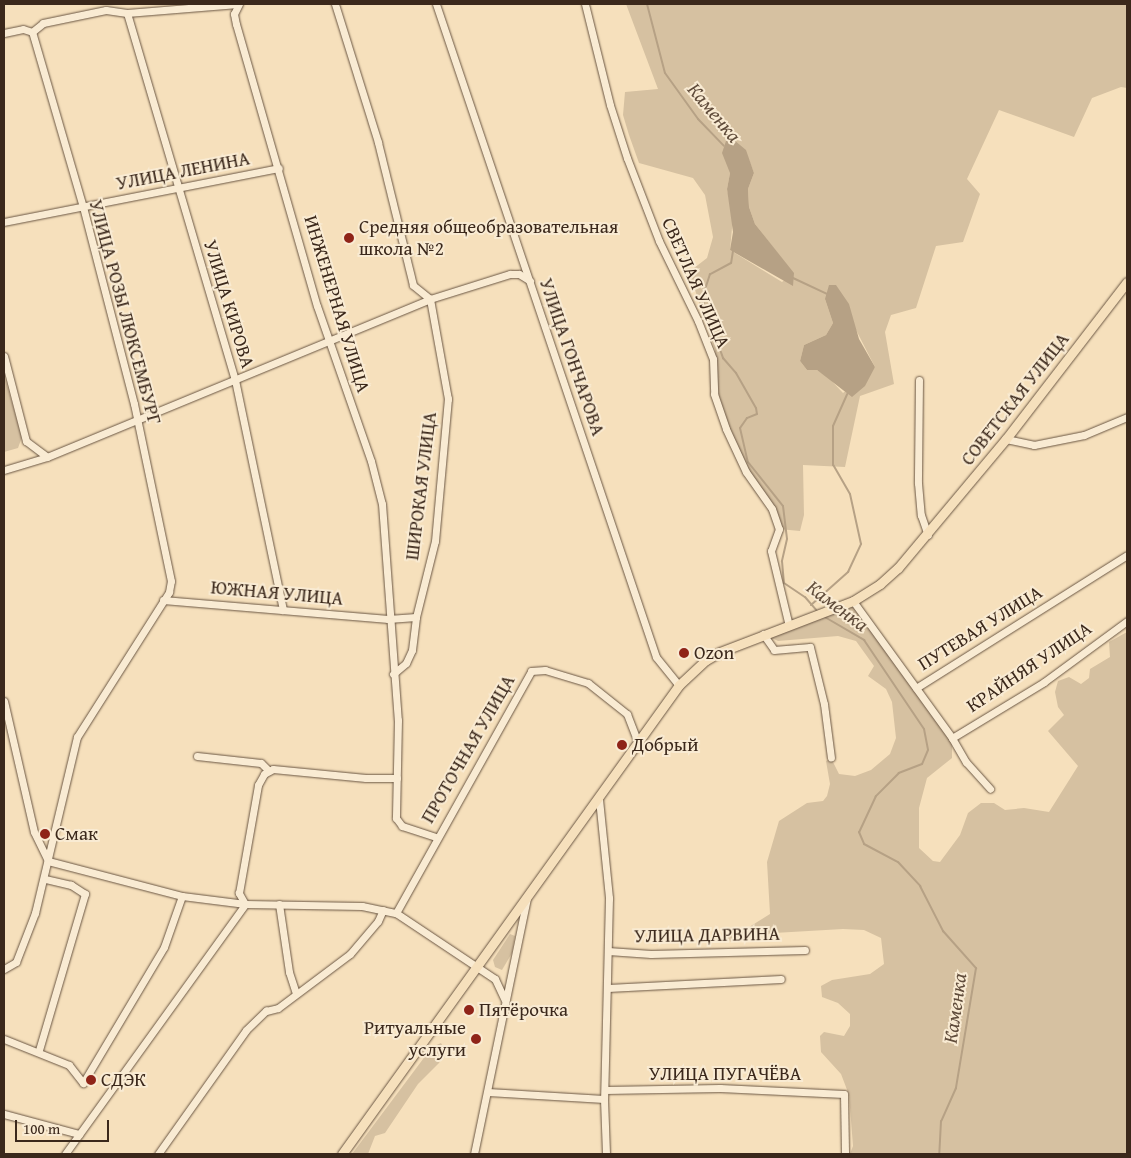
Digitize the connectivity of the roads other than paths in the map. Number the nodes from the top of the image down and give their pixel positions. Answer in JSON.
{"nodes":[{"id":1,"x":238,"y":4,"type":"edge"},
{"id":2,"x":335,"y":4,"type":"edge"},
{"id":3,"x":436,"y":4,"type":"edge"},
{"id":4,"x":586,"y":4,"type":"edge"},
{"id":5,"x":127,"y":13,"type":"junction"},
{"id":6,"x":32,"y":32,"type":"junction"},
{"id":7,"x":4,"y":33,"type":"edge"},
{"id":8,"x":279,"y":168,"type":"junction"},
{"id":9,"x":178,"y":188,"type":"junction"},
{"id":10,"x":83,"y":208,"type":"junction"},
{"id":11,"x":4,"y":222,"type":"edge"},
{"id":12,"x":530,"y":282,"type":"junction"},
{"id":13,"x":1127,"y":282,"type":"edge"},
{"id":14,"x":430,"y":299,"type":"junction"},
{"id":15,"x":330,"y":340,"type":"junction"},
{"id":16,"x":4,"y":356,"type":"edge"},
{"id":17,"x":235,"y":380,"type":"junction"},
{"id":18,"x":919,"y":380,"type":"dead end"},
{"id":19,"x":1127,"y":417,"type":"edge"},
{"id":20,"x":138,"y":421,"type":"junction"},
{"id":21,"x":1006,"y":439,"type":"junction"},
{"id":22,"x":47,"y":457,"type":"junction"},
{"id":23,"x":4,"y":470,"type":"edge"},
{"id":24,"x":928,"y":535,"type":"junction"},
{"id":25,"x":1127,"y":555,"type":"edge"},
{"id":26,"x":163,"y":600,"type":"junction"},
{"id":27,"x":853,"y":600,"type":"junction"},
{"id":28,"x":283,"y":610,"type":"junction"},
{"id":29,"x":416,"y":617,"type":"junction"},
{"id":30,"x":388,"y":619,"type":"junction"},
{"id":31,"x":1127,"y":620,"type":"edge"},
{"id":32,"x":789,"y":626,"type":"junction"},
{"id":33,"x":763,"y":634,"type":"junction"},
{"id":34,"x":393,"y":674,"type":"junction"},
{"id":35,"x":680,"y":685,"type":"junction"},
{"id":36,"x":916,"y":688,"type":"junction"},
{"id":37,"x":4,"y":701,"type":"edge"},
{"id":38,"x":952,"y":738,"type":"junction"},
{"id":39,"x":638,"y":742,"type":"junction"},
{"id":40,"x":197,"y":756,"type":"dead end"},
{"id":41,"x":832,"y":758,"type":"dead end"},
{"id":42,"x":269,"y":771,"type":"junction"},
{"id":43,"x":397,"y":778,"type":"junction"},
{"id":44,"x":990,"y":789,"type":"dead end"},
{"id":45,"x":598,"y":799,"type":"junction"},
{"id":46,"x":436,"y":837,"type":"junction"},
{"id":47,"x":48,"y":861,"type":"junction"},
{"id":48,"x":44,"y":879,"type":"junction"},
{"id":49,"x":182,"y":896,"type":"junction"},
{"id":50,"x":527,"y":899,"type":"junction"},
{"id":51,"x":245,"y":904,"type":"junction"},
{"id":52,"x":280,"y":904,"type":"junction"},
{"id":53,"x":383,"y":910,"type":"junction"},
{"id":54,"x":396,"y":913,"type":"junction"},
{"id":55,"x":805,"y":950,"type":"dead end"},
{"id":56,"x":608,"y":951,"type":"junction"},
{"id":57,"x":477,"y":964,"type":"junction"},
{"id":58,"x":4,"y":969,"type":"edge"},
{"id":59,"x":781,"y":978,"type":"dead end"},
{"id":60,"x":608,"y":988,"type":"junction"},
{"id":61,"x":296,"y":993,"type":"junction"},
{"id":62,"x":505,"y":1000,"type":"junction"},
{"id":63,"x":4,"y":1039,"type":"edge"},
{"id":64,"x":39,"y":1050,"type":"junction"},
{"id":65,"x":605,"y":1090,"type":"junction"},
{"id":66,"x":488,"y":1092,"type":"junction"},
{"id":67,"x":604,"y":1099,"type":"junction"},
{"id":68,"x":4,"y":1114,"type":"edge"},
{"id":69,"x":79,"y":1134,"type":"junction"},
{"id":70,"x":65,"y":1154,"type":"edge"},
{"id":71,"x":158,"y":1154,"type":"edge"},
{"id":72,"x":342,"y":1154,"type":"edge"},
{"id":73,"x":474,"y":1154,"type":"edge"},
{"id":74,"x":606,"y":1154,"type":"edge"},
{"id":75,"x":845,"y":1154,"type":"edge"}],
"edges":[{"from":1,"to":5,"type":"street"},
{"from":1,"to":8,"type":"street","name":"ИНЖЕНЕРНАЯ УЛИЦА"},
{"from":2,"to":14,"type":"street"},
{"from":3,"to":12,"type":"street","name":"УЛИЦА ГОНЧАРОВА"},
{"from":4,"to":32,"type":"street","name":"СВЕТЛАЯ УЛИЦА"},
{"from":5,"to":6,"type":"street"},
{"from":5,"to":9,"type":"street","name":"УЛИЦА КИРОВА"},
{"from":6,"to":7,"type":"street"},
{"from":6,"to":10,"type":"street","name":"УЛИЦА РОЗЫ ЛЮКСЕМБУРГ"},
{"from":8,"to":9,"type":"street","name":"УЛИЦА ЛЕНИНА"},
{"from":8,"to":15,"type":"street","name":"ИНЖЕНЕРНАЯ УЛИЦА"},
{"from":9,"to":10,"type":"street","name":"УЛИЦА ЛЕНИНА"},
{"from":9,"to":17,"type":"street","name":"УЛИЦА КИРОВА"},
{"from":10,"to":11,"type":"street","name":"УЛИЦА ЛЕНИНА"},
{"from":10,"to":20,"type":"street","name":"УЛИЦА РОЗЫ ЛЮКСЕМБУРГ"},
{"from":12,"to":14,"type":"street"},
{"from":12,"to":35,"type":"street","name":"УЛИЦА ГОНЧАРОВА"},
{"from":13,"to":21,"type":"main road","name":"СОВЕТСКАЯ УЛИЦА"},
{"from":14,"to":15,"type":"street"},
{"from":14,"to":29,"type":"street","name":"ШИРОКАЯ УЛИЦА"},
{"from":15,"to":17,"type":"street"},
{"from":15,"to":30,"type":"street","name":"ИНЖЕНЕРНАЯ УЛИЦА"},
{"from":16,"to":22,"type":"street"},
{"from":17,"to":20,"type":"street"},
{"from":17,"to":28,"type":"street","name":"УЛИЦА КИРОВА"},
{"from":18,"to":24,"type":"street"},
{"from":19,"to":21,"type":"street"},
{"from":20,"to":22,"type":"street"},
{"from":20,"to":26,"type":"street","name":"УЛИЦА РОЗЫ ЛЮКСЕМБУРГ"},
{"from":21,"to":24,"type":"main road","name":"СОВЕТСКАЯ УЛИЦА"},
{"from":22,"to":23,"type":"street"},
{"from":24,"to":27,"type":"main road","name":"СОВЕТСКАЯ УЛИЦА"},
{"from":25,"to":36,"type":"street","name":"ПУТЕВАЯ УЛИЦА"},
{"from":26,"to":28,"type":"street","name":"ЮЖНАЯ УЛИЦА"},
{"from":26,"to":47,"type":"street","name":"УЛИЦА РОЗЫ ЛЮКСЕМБУРГ"},
{"from":27,"to":32,"type":"main road","name":"СОВЕТСКАЯ УЛИЦА"},
{"from":27,"to":36,"type":"street","name":"ПУТЕВАЯ УЛИЦА"},
{"from":28,"to":30,"type":"street","name":"ЮЖНАЯ УЛИЦА"},
{"from":29,"to":30,"type":"street"},
{"from":29,"to":34,"type":"street","name":"ШИРОКАЯ УЛИЦА"},
{"from":30,"to":34,"type":"street"},
{"from":31,"to":38,"type":"street","name":"КРАЙНЯЯ УЛИЦА"},
{"from":32,"to":33,"type":"main road","name":"СОВЕТСКАЯ УЛИЦА"},
{"from":33,"to":35,"type":"main road","name":"СОВЕТСКАЯ УЛИЦА"},
{"from":33,"to":41,"type":"street"},
{"from":34,"to":43,"type":"street"},
{"from":35,"to":39,"type":"main road","name":"СОВЕТСКАЯ УЛИЦА"},
{"from":36,"to":38,"type":"street"},
{"from":37,"to":47,"type":"street"},
{"from":38,"to":44,"type":"street"},
{"from":39,"to":45,"type":"main road","name":"СОВЕТСКАЯ УЛИЦА"},
{"from":39,"to":46,"type":"street","name":"ПРОТОЧНАЯ УЛИЦА"},
{"from":40,"to":42,"type":"street"},
{"from":42,"to":43,"type":"street"},
{"from":42,"to":51,"type":"street"},
{"from":43,"to":46,"type":"street"},
{"from":45,"to":50,"type":"main road","name":"СОВЕТСКАЯ УЛИЦА"},
{"from":45,"to":56,"type":"street","name":"УЛИЦА ДАРВИНА"},
{"from":46,"to":54,"type":"street","name":"ПРОТОЧНАЯ УЛИЦА"},
{"from":47,"to":48,"type":"street","name":"УЛИЦА РОЗЫ ЛЮКСЕМБУРГ"},
{"from":47,"to":49,"type":"street"},
{"from":48,"to":58,"type":"street","name":"УЛИЦА РОЗЫ ЛЮКСЕМБУРГ"},
{"from":48,"to":64,"type":"street"},
{"from":49,"to":51,"type":"street"},
{"from":49,"to":64,"type":"street"},
{"from":50,"to":57,"type":"main road","name":"СОВЕТСКАЯ УЛИЦА"},
{"from":50,"to":62,"type":"street","name":"СОВЕТСКАЯ УЛИЦА"},
{"from":51,"to":52,"type":"street"},
{"from":51,"to":69,"type":"street"},
{"from":52,"to":53,"type":"street"},
{"from":52,"to":61,"type":"street"},
{"from":53,"to":54,"type":"street"},
{"from":53,"to":61,"type":"street"},
{"from":54,"to":57,"type":"street"},
{"from":55,"to":56,"type":"street","name":"УЛИЦА ДАРВИНА"},
{"from":56,"to":60,"type":"street","name":"УЛИЦА ДАРВИНА"},
{"from":57,"to":62,"type":"street"},
{"from":57,"to":72,"type":"main road","name":"СОВЕТСКАЯ УЛИЦА"},
{"from":59,"to":60,"type":"street"},
{"from":60,"to":65,"type":"street","name":"УЛИЦА ДАРВИНА"},
{"from":61,"to":71,"type":"street"},
{"from":62,"to":66,"type":"street","name":"СОВЕТСКАЯ УЛИЦА"},
{"from":63,"to":64,"type":"street"},
{"from":65,"to":67,"type":"street","name":"УЛИЦА ДАРВИНА"},
{"from":65,"to":75,"type":"street","name":"УЛИЦА ПУГАЧЁВА"},
{"from":66,"to":67,"type":"street"},
{"from":66,"to":73,"type":"street","name":"СОВЕТСКАЯ УЛИЦА"},
{"from":67,"to":74,"type":"street","name":"УЛИЦА ДАРВИНА"},
{"from":68,"to":69,"type":"street"},
{"from":69,"to":70,"type":"street"}]}
